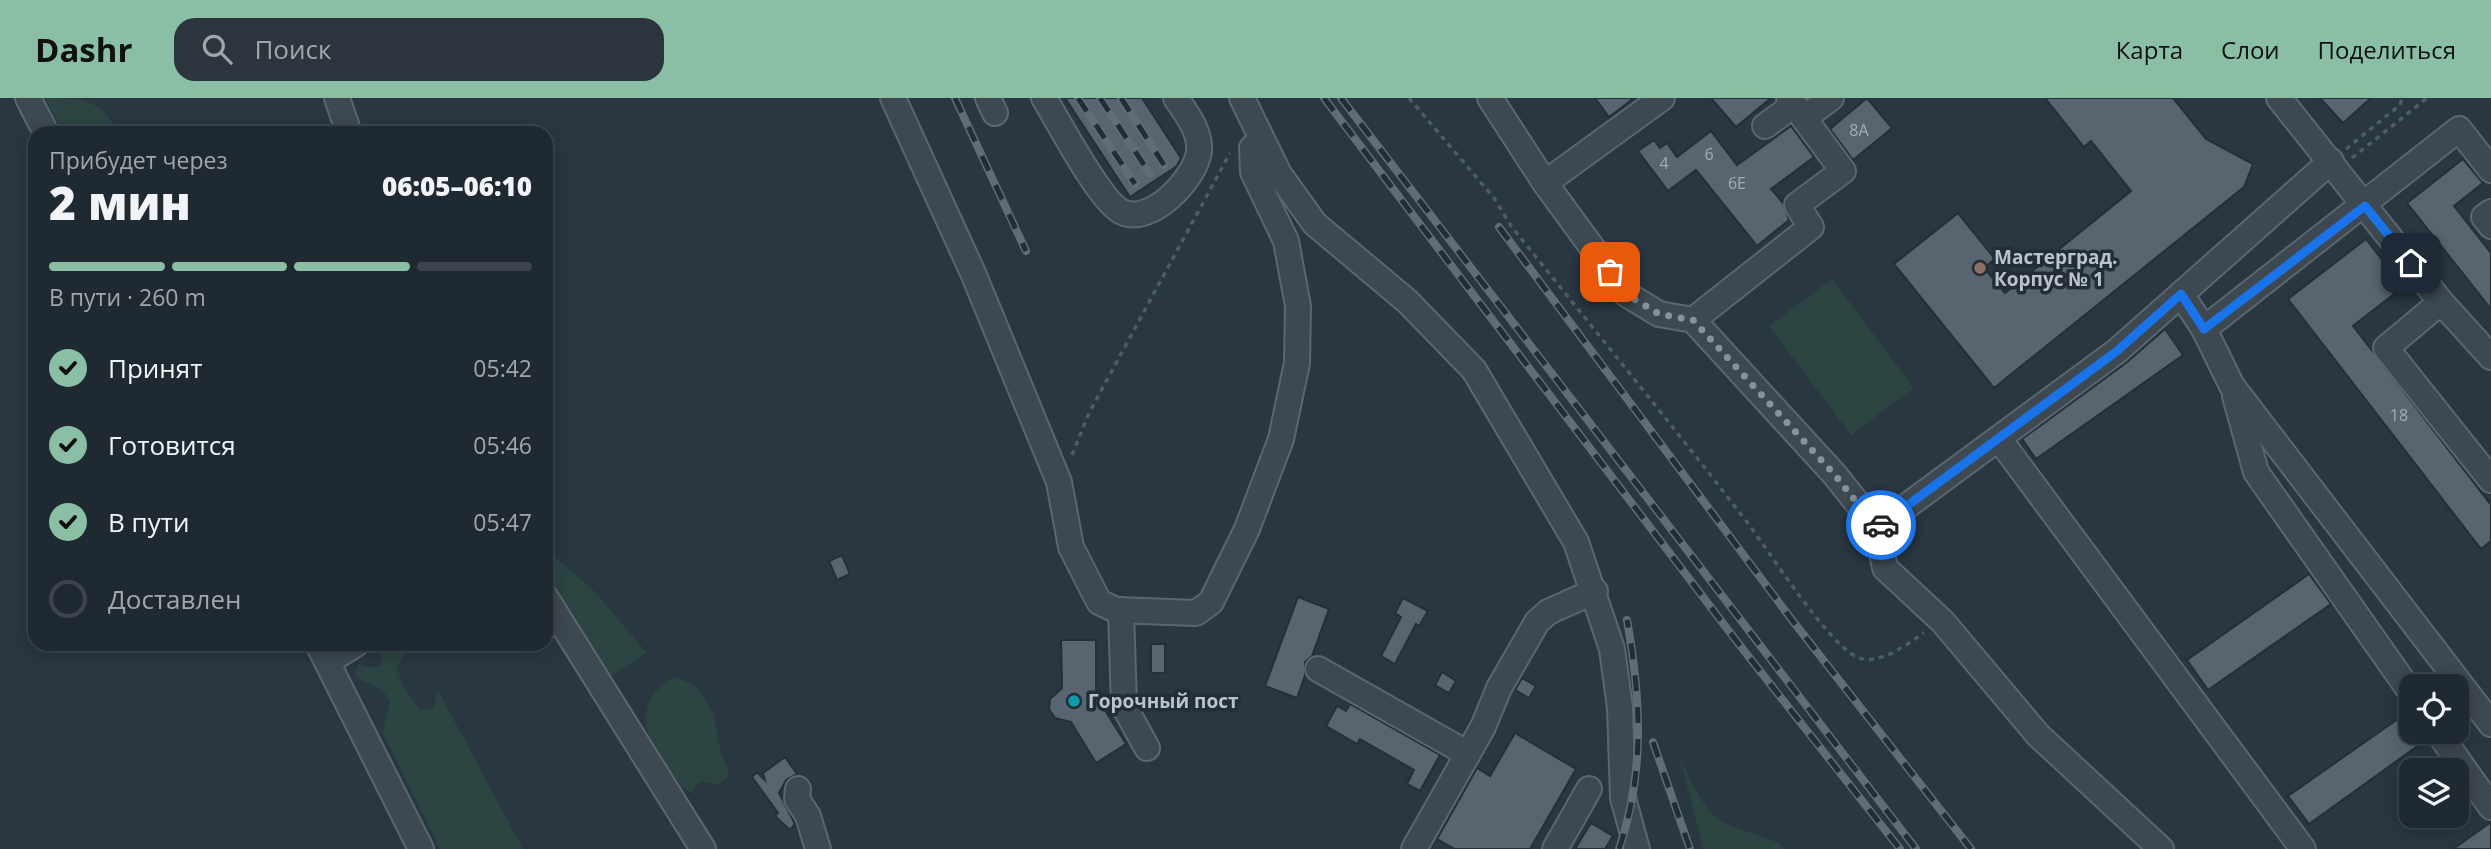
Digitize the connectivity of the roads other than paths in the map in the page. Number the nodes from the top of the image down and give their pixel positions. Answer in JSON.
{"nodes":[{"id":1,"x":28,"y":98,"type":"edge"},
{"id":2,"x":337,"y":98,"type":"edge"},
{"id":3,"x":892,"y":98,"type":"edge"},
{"id":4,"x":1044,"y":98,"type":"edge"},
{"id":5,"x":1176,"y":98,"type":"edge"},
{"id":6,"x":1242,"y":98,"type":"edge"},
{"id":7,"x":1490,"y":98,"type":"edge"},
{"id":8,"x":1662,"y":98,"type":"edge"},
{"id":9,"x":1831,"y":98,"type":"edge"},
{"id":10,"x":2279,"y":98,"type":"edge"},
{"id":11,"x":1796,"y":107,"type":"edge"},
{"id":12,"x":42,"y":126,"type":"edge"},
{"id":13,"x":347,"y":126,"type":"edge"},
{"id":14,"x":1765,"y":126,"type":"dead end"},
{"id":15,"x":1261,"y":139,"type":"junction"},
{"id":16,"x":2334,"y":166,"type":"junction"},
{"id":17,"x":2491,"y":170,"type":"edge"},
{"id":18,"x":1545,"y":183,"type":"junction"},
{"id":19,"x":2365,"y":206,"type":"junction"},
{"id":20,"x":2491,"y":212,"type":"edge"},
{"id":21,"x":2491,"y":226,"type":"edge"},
{"id":22,"x":2181,"y":294,"type":"junction"},
{"id":23,"x":2441,"y":302,"type":"junction"},
{"id":24,"x":1693,"y":320,"type":"junction"},
{"id":25,"x":2204,"y":329,"type":"junction"},
{"id":26,"x":2491,"y":357,"type":"edge"},
{"id":27,"x":2232,"y":386,"type":"junction"},
{"id":28,"x":1998,"y":439,"type":"junction"},
{"id":29,"x":2491,"y":480,"type":"edge"},
{"id":30,"x":1877,"y":528,"type":"junction"},
{"id":31,"x":1595,"y":591,"type":"junction"},
{"id":32,"x":553,"y":609,"type":"edge"},
{"id":33,"x":1121,"y":610,"type":"junction"},
{"id":34,"x":322,"y":653,"type":"edge"},
{"id":35,"x":1318,"y":669,"type":"dead end"},
{"id":36,"x":2399,"y":676,"type":"edge"},
{"id":37,"x":2491,"y":723,"type":"edge"},
{"id":38,"x":2446,"y":744,"type":"edge"},
{"id":39,"x":1147,"y":748,"type":"dead end"},
{"id":40,"x":1468,"y":754,"type":"junction"},
{"id":41,"x":798,"y":789,"type":"dead end"},
{"id":42,"x":1589,"y":789,"type":"dead end"},
{"id":43,"x":2491,"y":807,"type":"edge"},
{"id":44,"x":421,"y":849,"type":"edge"},
{"id":45,"x":703,"y":849,"type":"edge"},
{"id":46,"x":818,"y":849,"type":"edge"},
{"id":47,"x":1414,"y":849,"type":"edge"},
{"id":48,"x":1555,"y":849,"type":"edge"},
{"id":49,"x":1637,"y":849,"type":"edge"},
{"id":50,"x":2161,"y":849,"type":"edge"},
{"id":51,"x":2303,"y":849,"type":"edge"}],
"edges":[{"from":1,"to":12,"type":"street"},
{"from":2,"to":13,"type":"street"},
{"from":3,"to":33,"type":"street"},
{"from":4,"to":5,"type":"street"},
{"from":6,"to":15,"type":"street"},
{"from":7,"to":18,"type":"street"},
{"from":8,"to":18,"type":"street"},
{"from":9,"to":11,"type":"street"},
{"from":10,"to":16,"type":"street"},
{"from":11,"to":14,"type":"street"},
{"from":11,"to":24,"type":"street"},
{"from":15,"to":31,"type":"street"},
{"from":15,"to":33,"type":"street"},
{"from":16,"to":19,"type":"street"},
{"from":16,"to":22,"type":"street"},
{"from":17,"to":19,"type":"street"},
{"from":18,"to":24,"type":"street"},
{"from":19,"to":23,"type":"street"},
{"from":19,"to":25,"type":"street"},
{"from":20,"to":21,"type":"street"},
{"from":22,"to":25,"type":"street"},
{"from":22,"to":28,"type":"street"},
{"from":23,"to":26,"type":"street"},
{"from":23,"to":29,"type":"street"},
{"from":24,"to":30,"type":"street"},
{"from":25,"to":27,"type":"street"},
{"from":27,"to":36,"type":"street"},
{"from":27,"to":37,"type":"street"},
{"from":28,"to":30,"type":"street"},
{"from":28,"to":51,"type":"street"},
{"from":30,"to":50,"type":"street"},
{"from":31,"to":40,"type":"street"},
{"from":31,"to":49,"type":"street"},
{"from":32,"to":45,"type":"street"},
{"from":33,"to":39,"type":"street"},
{"from":34,"to":44,"type":"street"},
{"from":35,"to":40,"type":"street"},
{"from":38,"to":43,"type":"street"},
{"from":40,"to":47,"type":"street"},
{"from":41,"to":46,"type":"street"},
{"from":42,"to":48,"type":"street"}]}
